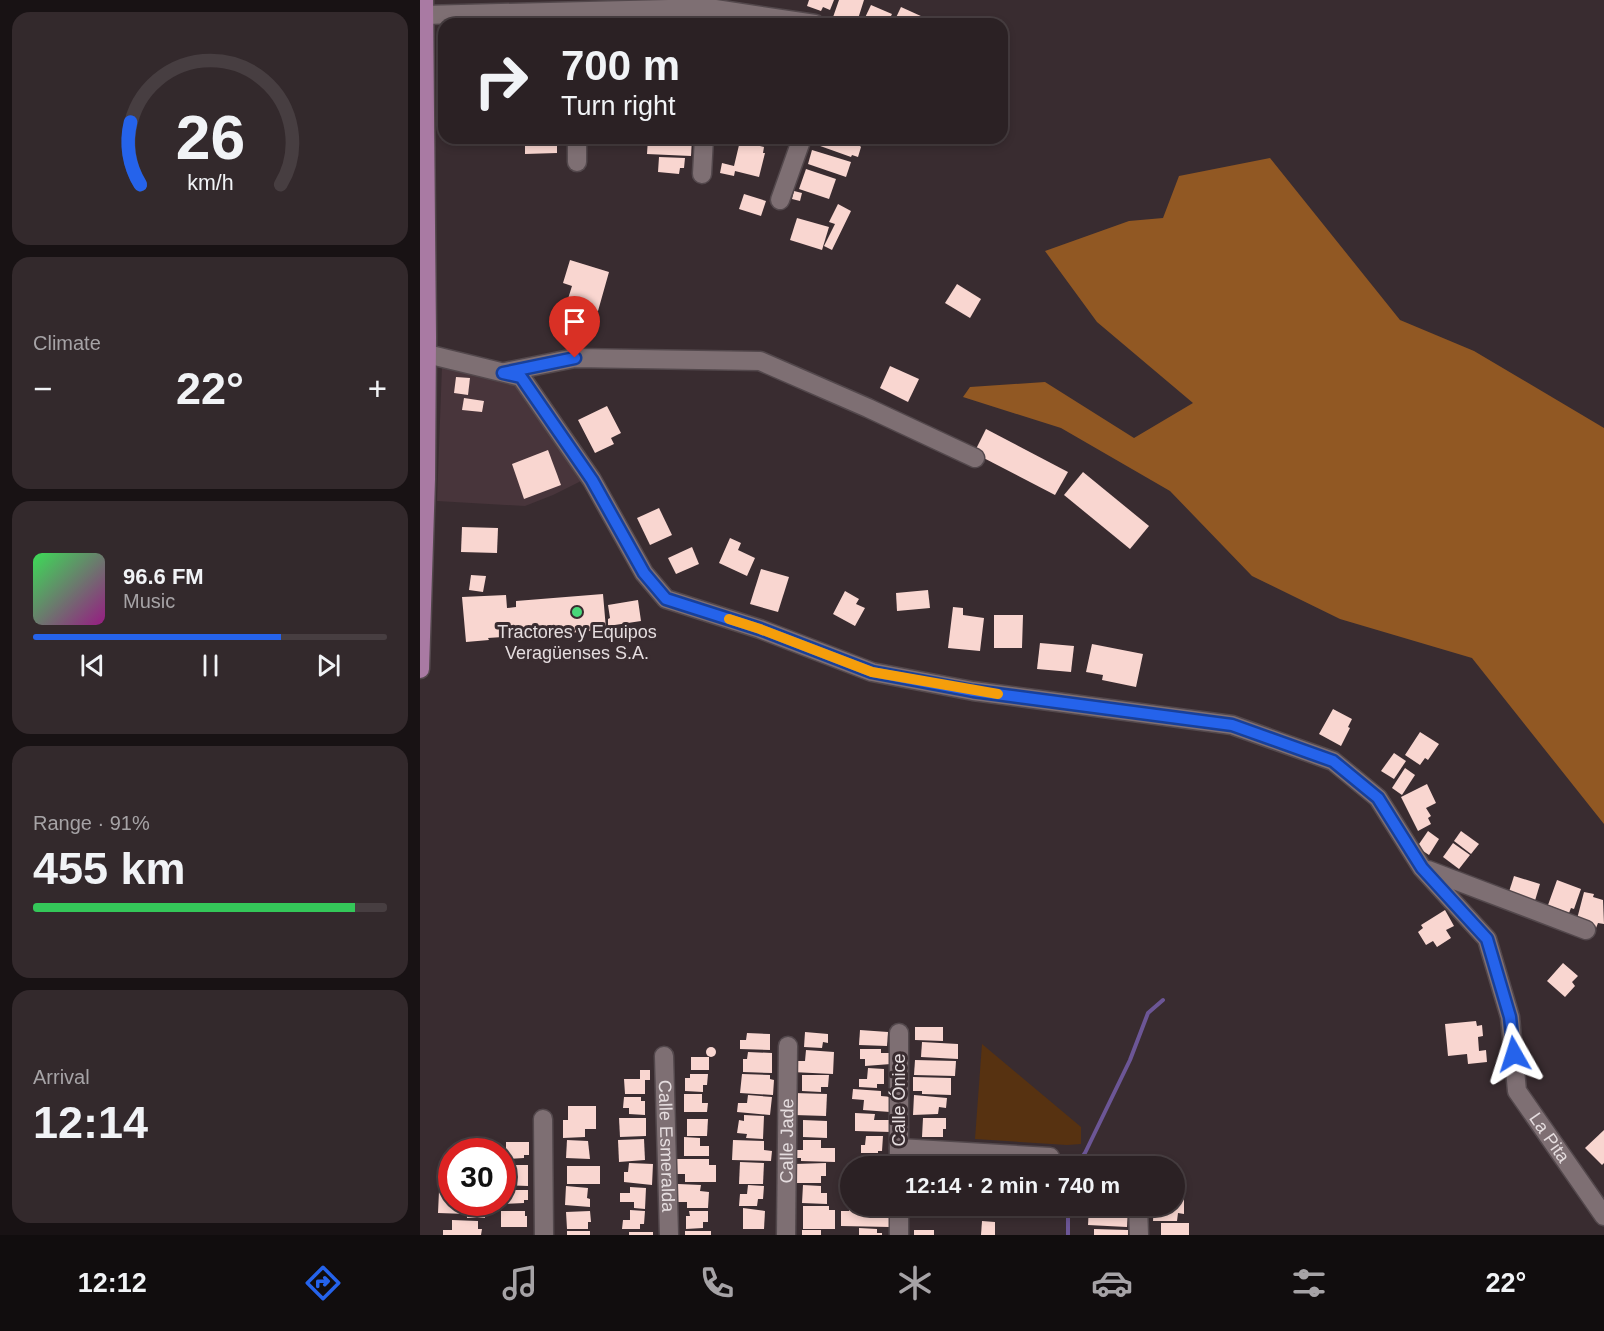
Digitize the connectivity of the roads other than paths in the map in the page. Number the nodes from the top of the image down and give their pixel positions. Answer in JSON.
{"nodes":[{"id":1,"x":424,"y":8,"type":"edge"},
{"id":2,"x":580,"y":12,"type":"edge"},
{"id":3,"x":709,"y":16,"type":"edge"},
{"id":4,"x":736,"y":18,"type":"edge"},
{"id":5,"x":577,"y":144,"type":"edge"},
{"id":6,"x":704,"y":144,"type":"edge"},
{"id":7,"x":800,"y":144,"type":"edge"},
{"id":8,"x":577,"y":162,"type":"dead end"},
{"id":9,"x":702,"y":174,"type":"dead end"},
{"id":10,"x":780,"y":200,"type":"dead end"},
{"id":11,"x":425,"y":342,"type":"edge"},
{"id":12,"x":503,"y":373,"type":"junction"},
{"id":13,"x":975,"y":458,"type":"dead end"},
{"id":14,"x":423,"y":479,"type":"edge"},
{"id":15,"x":420,"y":669,"type":"edge"},
{"id":16,"x":1422,"y":868,"type":"junction"},
{"id":17,"x":1586,"y":930,"type":"dead end"},
{"id":18,"x":899,"y":1033,"type":"dead end"},
{"id":19,"x":788,"y":1046,"type":"dead end"},
{"id":20,"x":664,"y":1056,"type":"dead end"},
{"id":21,"x":543,"y":1119,"type":"dead end"},
{"id":22,"x":899,"y":1148,"type":"junction"},
{"id":23,"x":899,"y":1156,"type":"edge"},
{"id":24,"x":1050,"y":1156,"type":"dead end"},
{"id":25,"x":899,"y":1216,"type":"edge"},
{"id":26,"x":1137,"y":1216,"type":"edge"},
{"id":27,"x":1604,"y":1216,"type":"edge"},
{"id":28,"x":544,"y":1235,"type":"edge"},
{"id":29,"x":669,"y":1235,"type":"edge"},
{"id":30,"x":786,"y":1235,"type":"edge"},
{"id":31,"x":899,"y":1235,"type":"edge"},
{"id":32,"x":1138,"y":1235,"type":"edge"}],
"edges":[{"from":1,"to":2,"type":"street"},
{"from":1,"to":11,"type":"main road"},
{"from":2,"to":3,"type":"street"},
{"from":3,"to":4,"type":"street"},
{"from":5,"to":8,"type":"street"},
{"from":6,"to":9,"type":"street"},
{"from":7,"to":10,"type":"street"},
{"from":11,"to":12,"type":"street","name":"La Pita"},
{"from":11,"to":14,"type":"main road"},
{"from":12,"to":13,"type":"street"},
{"from":12,"to":16,"type":"street","name":"La Pita"},
{"from":14,"to":15,"type":"main road"},
{"from":16,"to":17,"type":"street"},
{"from":16,"to":27,"type":"street","name":"La Pita"},
{"from":18,"to":22,"type":"street","name":"Calle Ónice"},
{"from":19,"to":30,"type":"street","name":"Calle Jade"},
{"from":20,"to":29,"type":"street","name":"Calle Esmeralda"},
{"from":21,"to":28,"type":"street"},
{"from":22,"to":23,"type":"street","name":"Calle Ónice"},
{"from":22,"to":24,"type":"street"},
{"from":25,"to":31,"type":"street"},
{"from":26,"to":32,"type":"street"}]}
